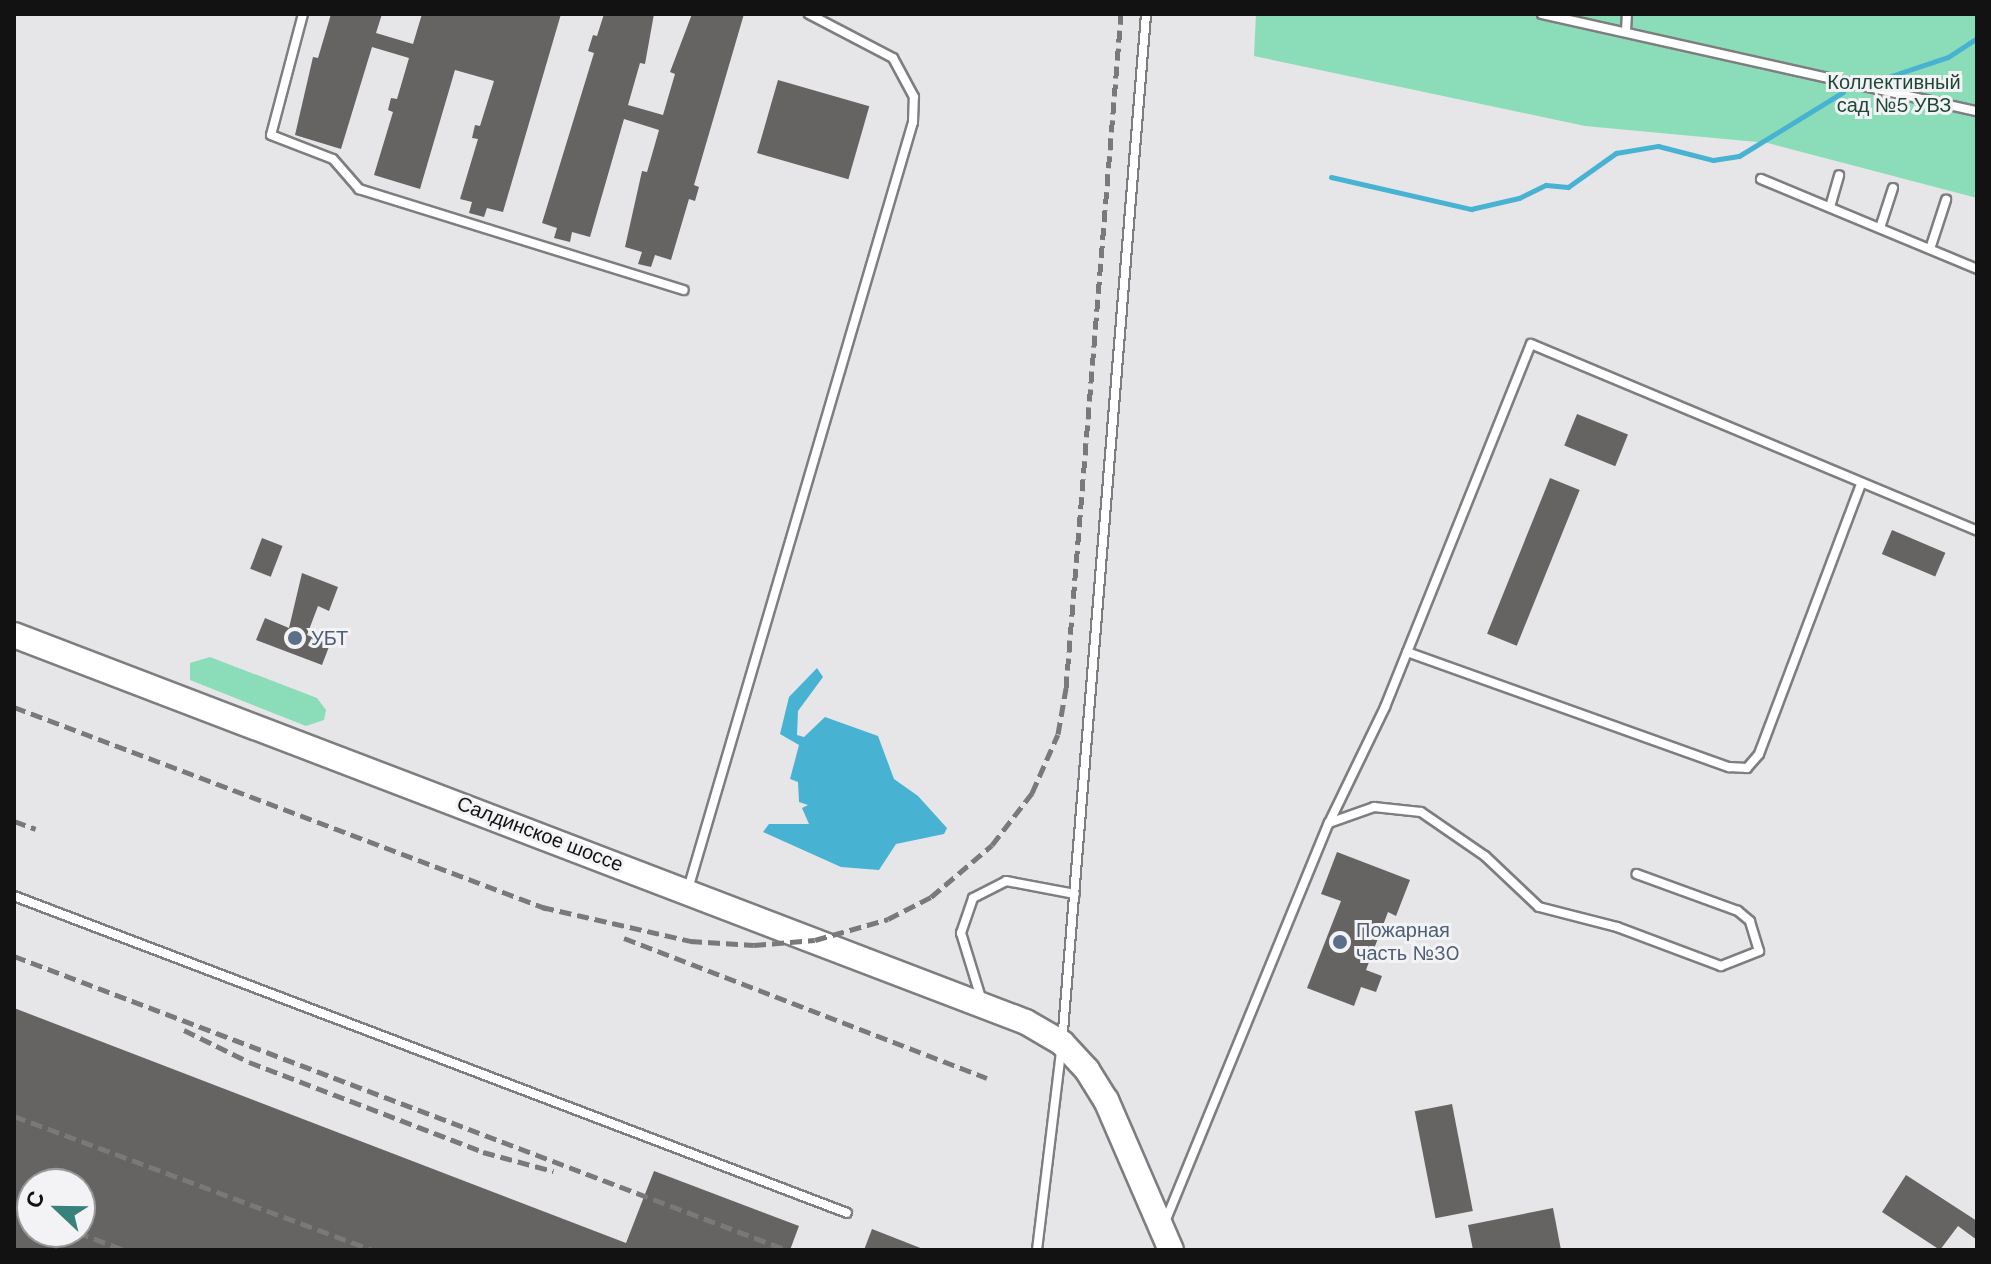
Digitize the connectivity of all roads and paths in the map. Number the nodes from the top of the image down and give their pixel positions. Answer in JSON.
{"nodes":[{"id":1,"x":303,"y":14,"type":"edge"},
{"id":2,"x":809,"y":14,"type":"edge"},
{"id":3,"x":1146,"y":14,"type":"edge"},
{"id":4,"x":1542,"y":14,"type":"edge"},
{"id":5,"x":1627,"y":14,"type":"edge"},
{"id":6,"x":1626,"y":31,"type":"junction"},
{"id":7,"x":1977,"y":111,"type":"edge"},
{"id":8,"x":1839,"y":175,"type":"dead end"},
{"id":9,"x":1761,"y":179,"type":"dead end"},
{"id":10,"x":1893,"y":188,"type":"dead end"},
{"id":11,"x":1946,"y":200,"type":"dead end"},
{"id":12,"x":1830,"y":207,"type":"junction"},
{"id":13,"x":1880,"y":228,"type":"junction"},
{"id":14,"x":1930,"y":249,"type":"junction"},
{"id":15,"x":1977,"y":269,"type":"edge"},
{"id":16,"x":684,"y":290,"type":"dead end"},
{"id":17,"x":1861,"y":484,"type":"junction"},
{"id":18,"x":1977,"y":531,"type":"edge"},
{"id":19,"x":14,"y":635,"type":"edge"},
{"id":20,"x":1407,"y":652,"type":"junction"},
{"id":21,"x":1329,"y":823,"type":"junction"},
{"id":22,"x":1637,"y":874,"type":"dead end"},
{"id":23,"x":687,"y":890,"type":"junction"},
{"id":24,"x":1075,"y":894,"type":"junction"},
{"id":25,"x":14,"y":896,"type":"edge"},
{"id":26,"x":984,"y":1006,"type":"junction"},
{"id":27,"x":1062,"y":1043,"type":"junction"},
{"id":28,"x":847,"y":1213,"type":"dead end"},
{"id":29,"x":1167,"y":1240,"type":"edge"},
{"id":30,"x":1037,"y":1250,"type":"edge"}],
"edges":[{"from":1,"to":16,"type":"lane"},
{"from":2,"to":23,"type":"lane"},
{"from":3,"to":24,"type":"lane"},
{"from":4,"to":6,"type":"lane"},
{"from":5,"to":6,"type":"lane"},
{"from":6,"to":7,"type":"lane"},
{"from":8,"to":12,"type":"lane"},
{"from":9,"to":12,"type":"lane"},
{"from":10,"to":13,"type":"lane"},
{"from":11,"to":14,"type":"lane"},
{"from":12,"to":13,"type":"lane"},
{"from":13,"to":14,"type":"lane"},
{"from":14,"to":15,"type":"lane"},
{"from":17,"to":18,"type":"lane"},
{"from":17,"to":20,"type":"lane"},
{"from":17,"to":20,"type":"lane"},
{"from":19,"to":23,"type":"main road","name":"Салдинское шоссе"},
{"from":20,"to":21,"type":"lane"},
{"from":21,"to":22,"type":"lane"},
{"from":21,"to":29,"type":"lane"},
{"from":23,"to":26,"type":"main road","name":"Салдинское шоссе"},
{"from":24,"to":26,"type":"lane"},
{"from":24,"to":27,"type":"lane"},
{"from":25,"to":28,"type":"lane"},
{"from":26,"to":27,"type":"main road","name":"Салдинское шоссе"},
{"from":27,"to":29,"type":"main road"},
{"from":27,"to":30,"type":"lane"}]}
